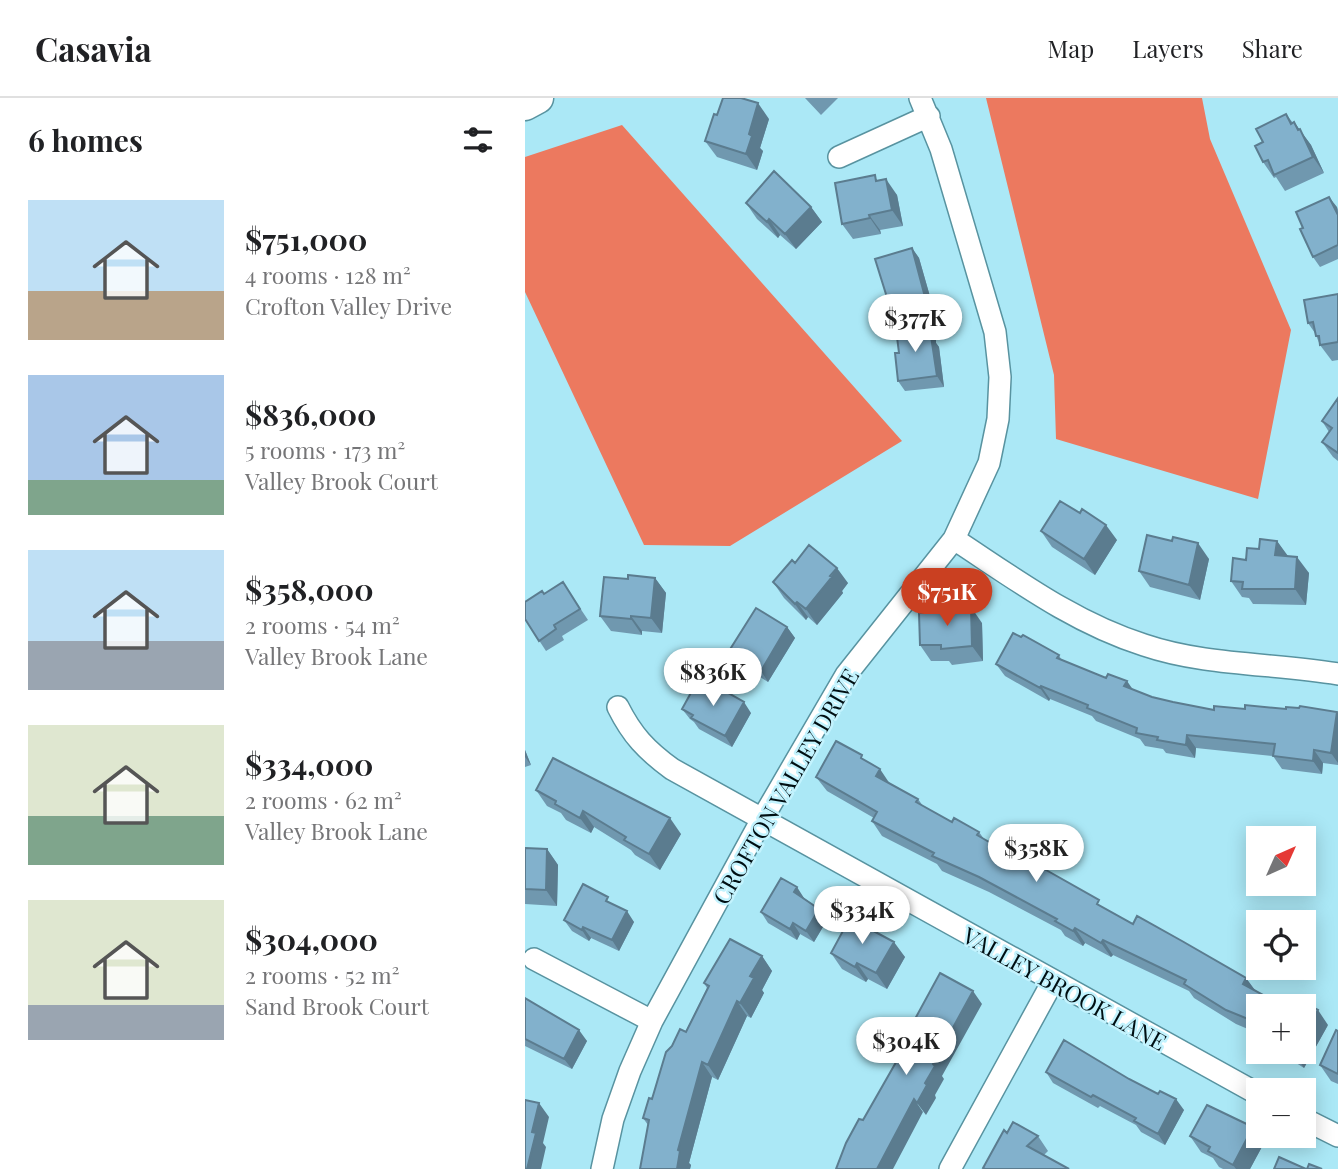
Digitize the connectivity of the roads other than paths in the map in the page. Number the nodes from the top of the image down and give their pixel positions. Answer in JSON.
{"nodes":[{"id":1,"x":538,"y":98,"type":"edge"},
{"id":2,"x":525,"y":105,"type":"edge"},
{"id":3,"x":925,"y":107,"type":"edge"},
{"id":4,"x":839,"y":157,"type":"dead end"},
{"id":5,"x":954,"y":539,"type":"junction"},
{"id":6,"x":1338,"y":674,"type":"edge"},
{"id":7,"x":618,"y":707,"type":"dead end"},
{"id":8,"x":761,"y":821,"type":"junction"},
{"id":9,"x":534,"y":959,"type":"dead end"},
{"id":10,"x":1053,"y":981,"type":"junction"},
{"id":11,"x":652,"y":1021,"type":"junction"},
{"id":12,"x":1246,"y":1087,"type":"edge"},
{"id":13,"x":1316,"y":1125,"type":"edge"},
{"id":14,"x":1338,"y":1136,"type":"edge"},
{"id":15,"x":602,"y":1169,"type":"edge"},
{"id":16,"x":950,"y":1169,"type":"edge"}],
"edges":[{"from":1,"to":2,"type":"street"},
{"from":3,"to":4,"type":"street"},
{"from":3,"to":5,"type":"street","name":"CROFTON VALLEY DRIVE"},
{"from":5,"to":6,"type":"street"},
{"from":5,"to":8,"type":"street","name":"CROFTON VALLEY DRIVE"},
{"from":7,"to":8,"type":"street","name":"VALLEY BROOK LANE"},
{"from":8,"to":10,"type":"street","name":"VALLEY BROOK LANE"},
{"from":8,"to":11,"type":"street","name":"CROFTON VALLEY DRIVE"},
{"from":9,"to":11,"type":"street"},
{"from":10,"to":12,"type":"street","name":"VALLEY BROOK LANE"},
{"from":10,"to":16,"type":"street"},
{"from":11,"to":15,"type":"street","name":"CROFTON VALLEY DRIVE"},
{"from":13,"to":14,"type":"street"}]}
